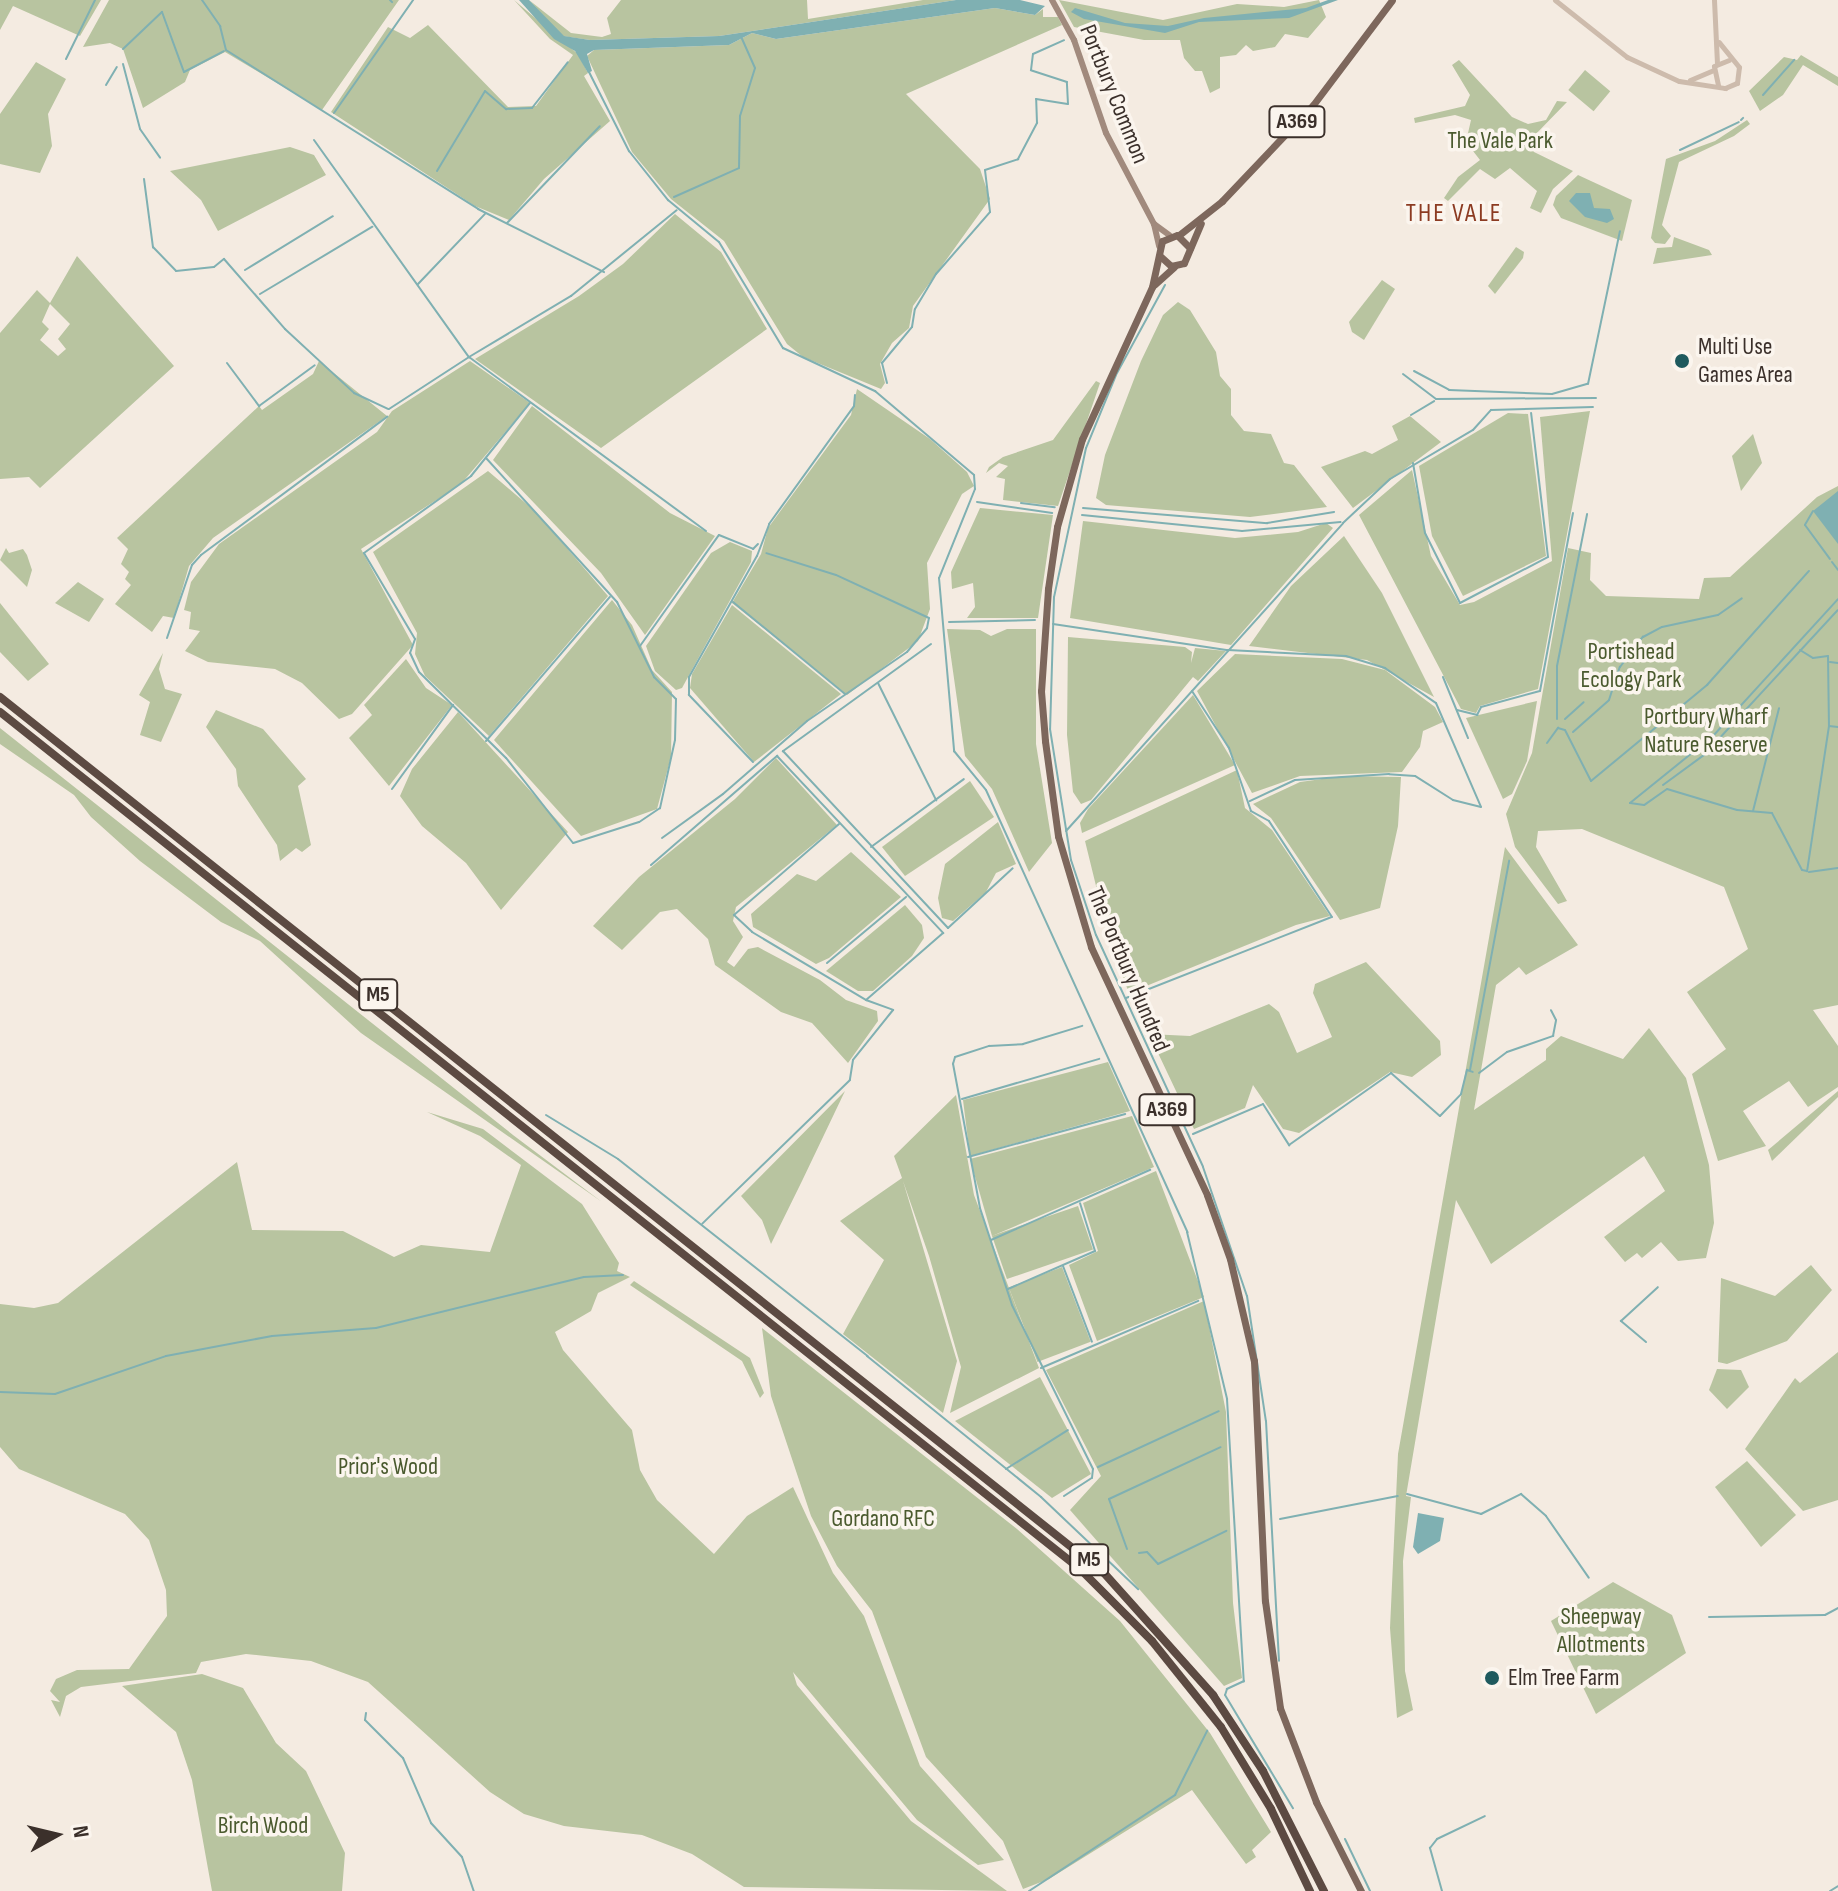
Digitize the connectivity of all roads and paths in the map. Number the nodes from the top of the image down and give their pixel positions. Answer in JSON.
{"nodes":[{"id":1,"x":1052,"y":0,"type":"edge"},
{"id":2,"x":1390,"y":0,"type":"edge"},
{"id":3,"x":1555,"y":0,"type":"edge"},
{"id":4,"x":1714,"y":0,"type":"edge"},
{"id":5,"x":1719,"y":42,"type":"junction"},
{"id":6,"x":1730,"y":60,"type":"junction"},
{"id":7,"x":1717,"y":63,"type":"junction"},
{"id":8,"x":1713,"y":70,"type":"junction"},
{"id":9,"x":1689,"y":81,"type":"junction"},
{"id":10,"x":1718,"y":85,"type":"junction"},
{"id":11,"x":1203,"y":220,"type":"junction"},
{"id":12,"x":1154,"y":224,"type":"junction"},
{"id":13,"x":1169,"y":235,"type":"junction"},
{"id":14,"x":1179,"y":235,"type":"junction"},
{"id":15,"x":1159,"y":246,"type":"junction"},
{"id":16,"x":1190,"y":248,"type":"junction"},
{"id":17,"x":1160,"y":256,"type":"junction"},
{"id":18,"x":1175,"y":266,"type":"junction"},
{"id":19,"x":1152,"y":287,"type":"junction"},
{"id":20,"x":0,"y":697,"type":"edge"},
{"id":21,"x":0,"y":712,"type":"edge"},
{"id":22,"x":1310,"y":1891,"type":"edge"},
{"id":23,"x":1324,"y":1891,"type":"edge"},
{"id":24,"x":1361,"y":1891,"type":"edge"}],
"edges":[{"from":1,"to":12,"type":"main road","name":"Portbury Common"},
{"from":2,"to":11,"type":"main road","number":"A369"},
{"from":3,"to":9,"type":"street"},
{"from":4,"to":5,"type":"street"},
{"from":5,"to":6,"type":"street"},
{"from":5,"to":7,"type":"street"},
{"from":6,"to":7,"type":"street"},
{"from":6,"to":10,"type":"street"},
{"from":7,"to":8,"type":"street"},
{"from":8,"to":9,"type":"street"},
{"from":8,"to":10,"type":"street"},
{"from":9,"to":10,"type":"street"},
{"from":11,"to":14,"type":"main road","number":"A369"},
{"from":11,"to":16,"type":"main road","number":"A369"},
{"from":12,"to":13,"type":"main road","name":"Portbury Common"},
{"from":12,"to":15,"type":"main road","name":"Portbury Common"},
{"from":13,"to":14,"type":"main road"},
{"from":13,"to":15,"type":"main road"},
{"from":14,"to":16,"type":"main road"},
{"from":15,"to":17,"type":"main road"},
{"from":16,"to":18,"type":"main road"},
{"from":17,"to":18,"type":"main road"},
{"from":17,"to":19,"type":"main road","name":"The Portbury Hundred","number":"A369"},
{"from":18,"to":19,"type":"main road","name":"The Portbury Hundred","number":"A369"},
{"from":19,"to":24,"type":"main road","name":"The Portbury Hundred","number":"A369"},
{"from":20,"to":23,"type":"highway","number":"M5"},
{"from":21,"to":22,"type":"highway","number":"M5"}]}
